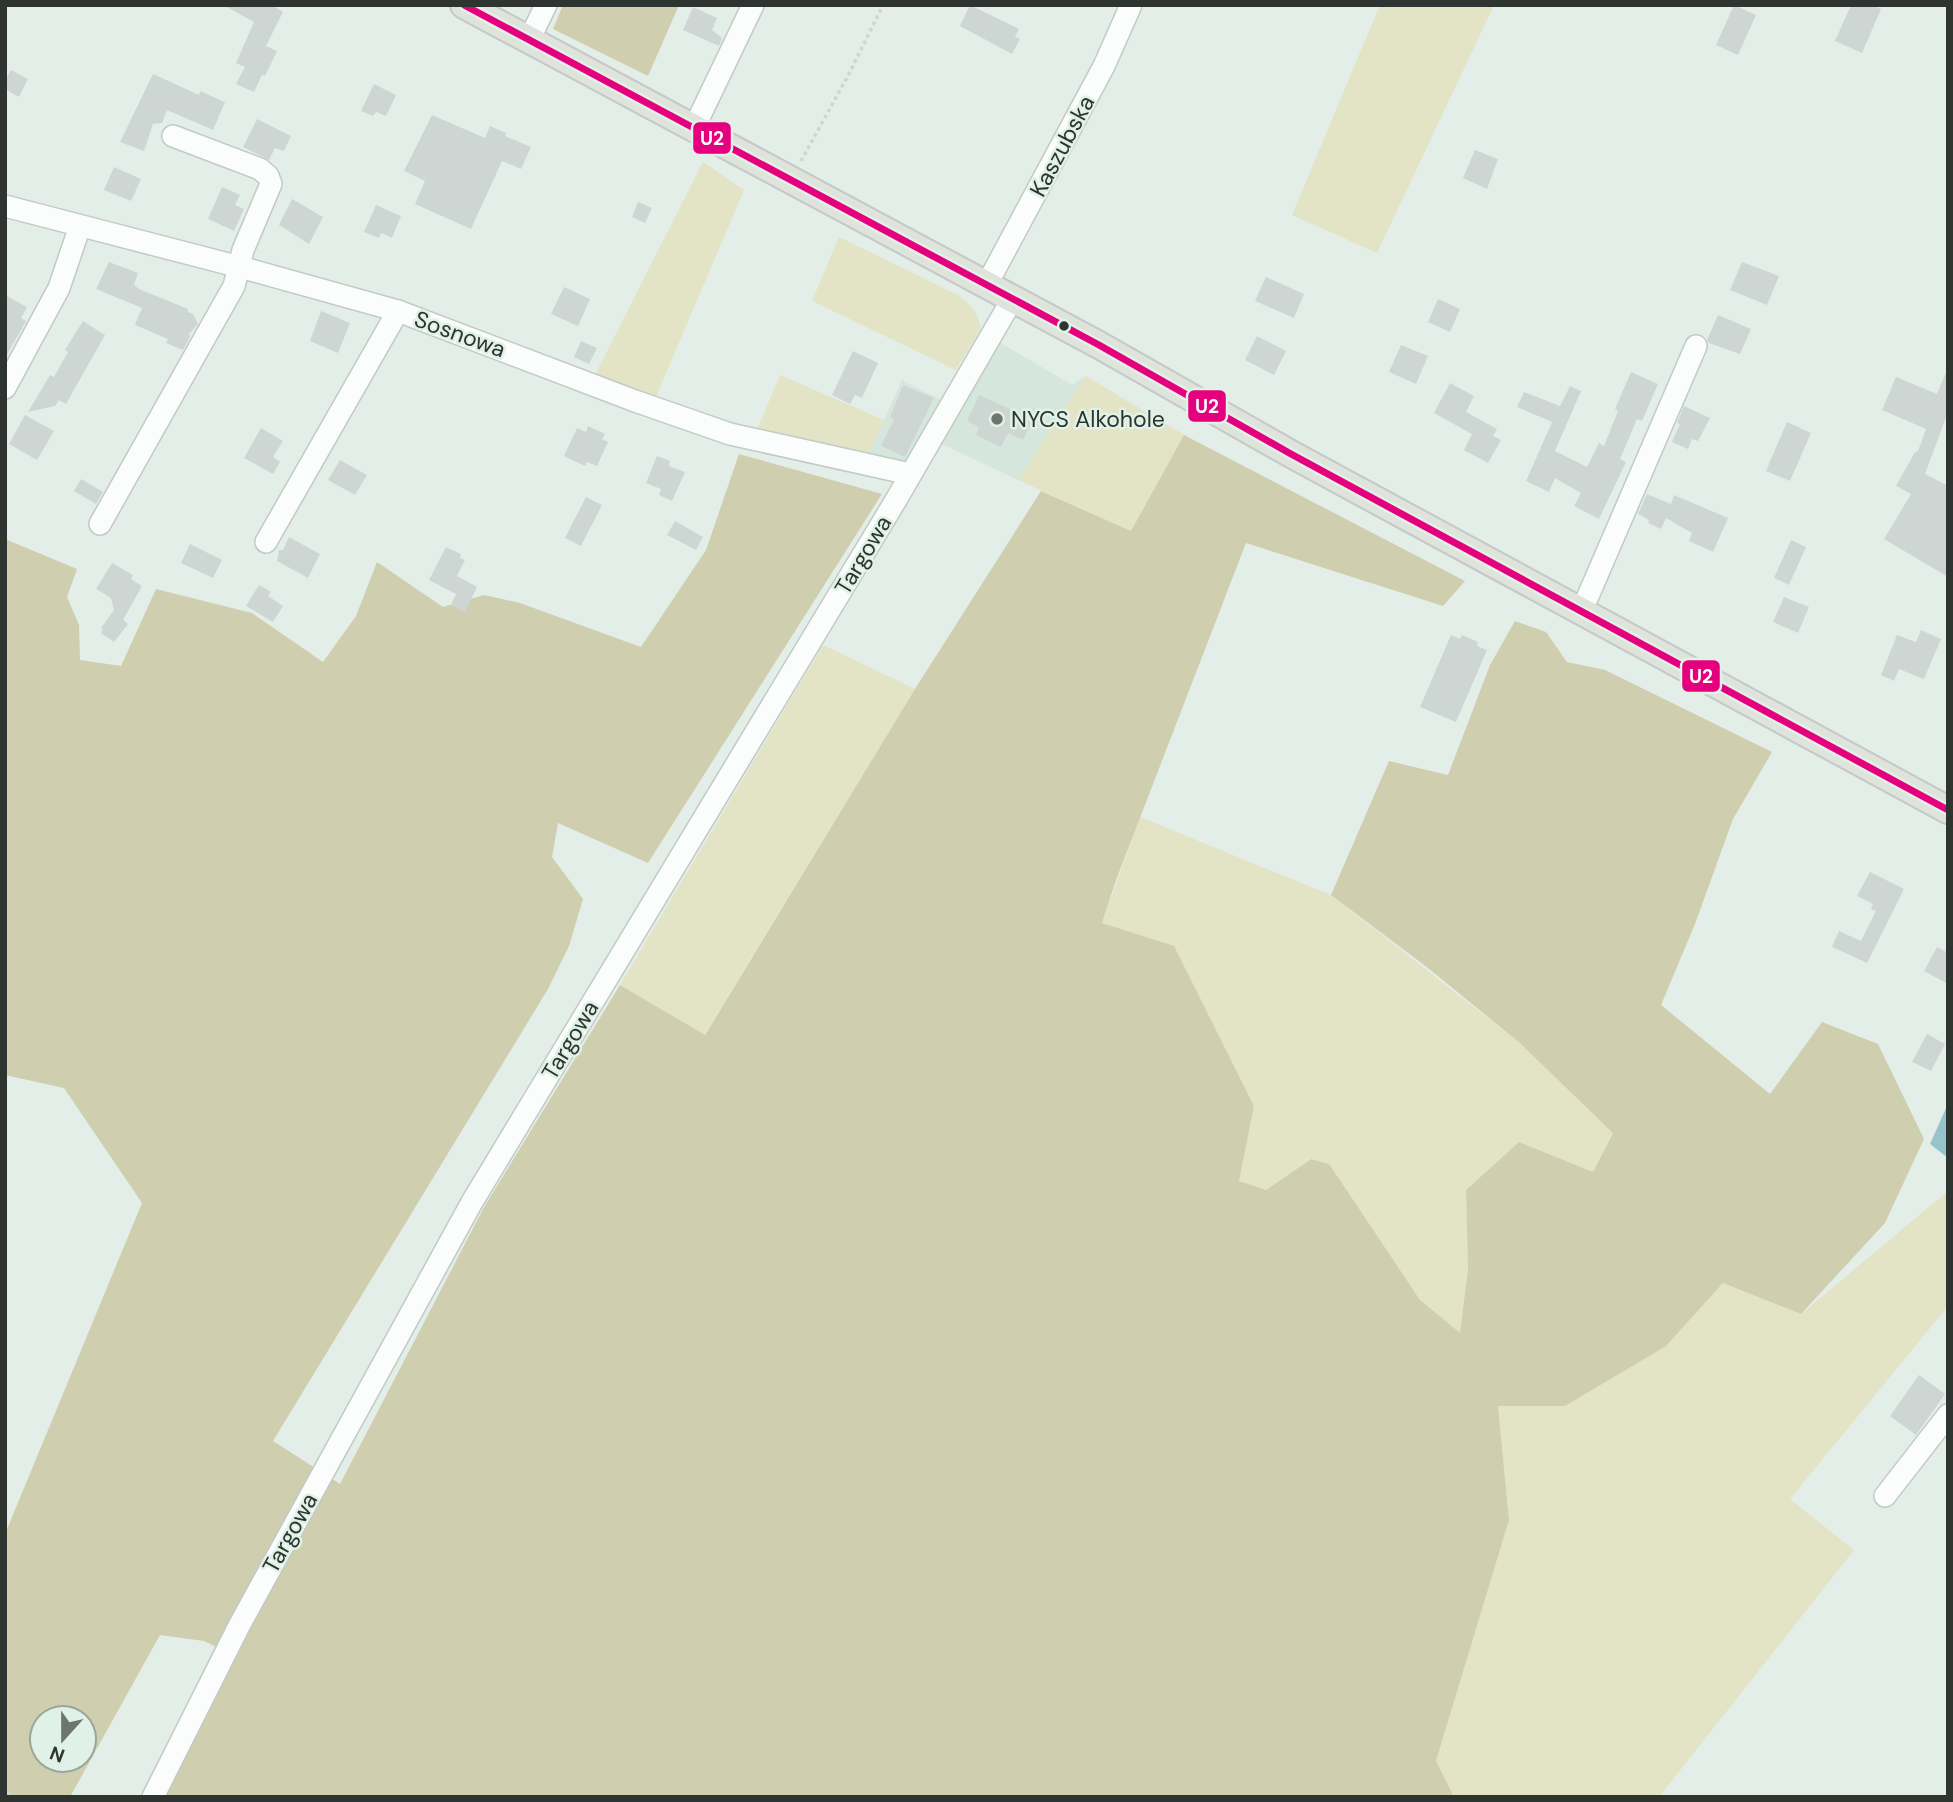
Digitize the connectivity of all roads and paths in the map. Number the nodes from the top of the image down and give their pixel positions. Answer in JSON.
{"nodes":[{"id":1,"x":464,"y":5,"type":"edge"},
{"id":2,"x":546,"y":5,"type":"edge"},
{"id":3,"x":752,"y":5,"type":"edge"},
{"id":4,"x":883,"y":5,"type":"edge"},
{"id":5,"x":1131,"y":5,"type":"edge"},
{"id":6,"x":529,"y":40,"type":"junction"},
{"id":7,"x":694,"y":128,"type":"junction"},
{"id":8,"x":173,"y":136,"type":"dead end"},
{"id":9,"x":790,"y":181,"type":"junction"},
{"id":10,"x":5,"y":206,"type":"edge"},
{"id":11,"x":80,"y":226,"type":"junction"},
{"id":12,"x":240,"y":267,"type":"junction"},
{"id":13,"x":987,"y":285,"type":"junction"},
{"id":14,"x":1013,"y":298,"type":"junction"},
{"id":15,"x":398,"y":311,"type":"junction"},
{"id":16,"x":1696,"y":346,"type":"dead end"},
{"id":17,"x":5,"y":388,"type":"edge"},
{"id":18,"x":910,"y":474,"type":"junction"},
{"id":19,"x":100,"y":524,"type":"dead end"},
{"id":20,"x":266,"y":542,"type":"dead end"},
{"id":21,"x":1582,"y":610,"type":"junction"},
{"id":22,"x":1948,"y":810,"type":"edge"},
{"id":23,"x":1948,"y":1415,"type":"edge"},
{"id":24,"x":1885,"y":1496,"type":"dead end"},
{"id":25,"x":5,"y":1785,"type":"edge"},
{"id":26,"x":11,"y":1797,"type":"edge"},
{"id":27,"x":153,"y":1797,"type":"edge"}],
"edges":[{"from":1,"to":6,"type":"main road"},
{"from":2,"to":6,"type":"street"},
{"from":3,"to":7,"type":"street"},
{"from":4,"to":9,"type":"path"},
{"from":5,"to":13,"type":"street","name":"Kaszubska"},
{"from":6,"to":7,"type":"main road"},
{"from":7,"to":9,"type":"main road"},
{"from":8,"to":12,"type":"street"},
{"from":9,"to":13,"type":"main road"},
{"from":10,"to":11,"type":"street","name":"Sosnowa"},
{"from":11,"to":12,"type":"street","name":"Sosnowa"},
{"from":11,"to":17,"type":"street"},
{"from":12,"to":15,"type":"street","name":"Sosnowa"},
{"from":12,"to":19,"type":"street"},
{"from":13,"to":14,"type":"main road"},
{"from":14,"to":18,"type":"street","name":"Targowa"},
{"from":14,"to":21,"type":"main road"},
{"from":15,"to":18,"type":"street","name":"Sosnowa"},
{"from":15,"to":20,"type":"street"},
{"from":16,"to":21,"type":"street"},
{"from":18,"to":27,"type":"street","name":"Targowa"},
{"from":21,"to":22,"type":"main road"},
{"from":23,"to":24,"type":"street"},
{"from":25,"to":26,"type":"path"}]}
